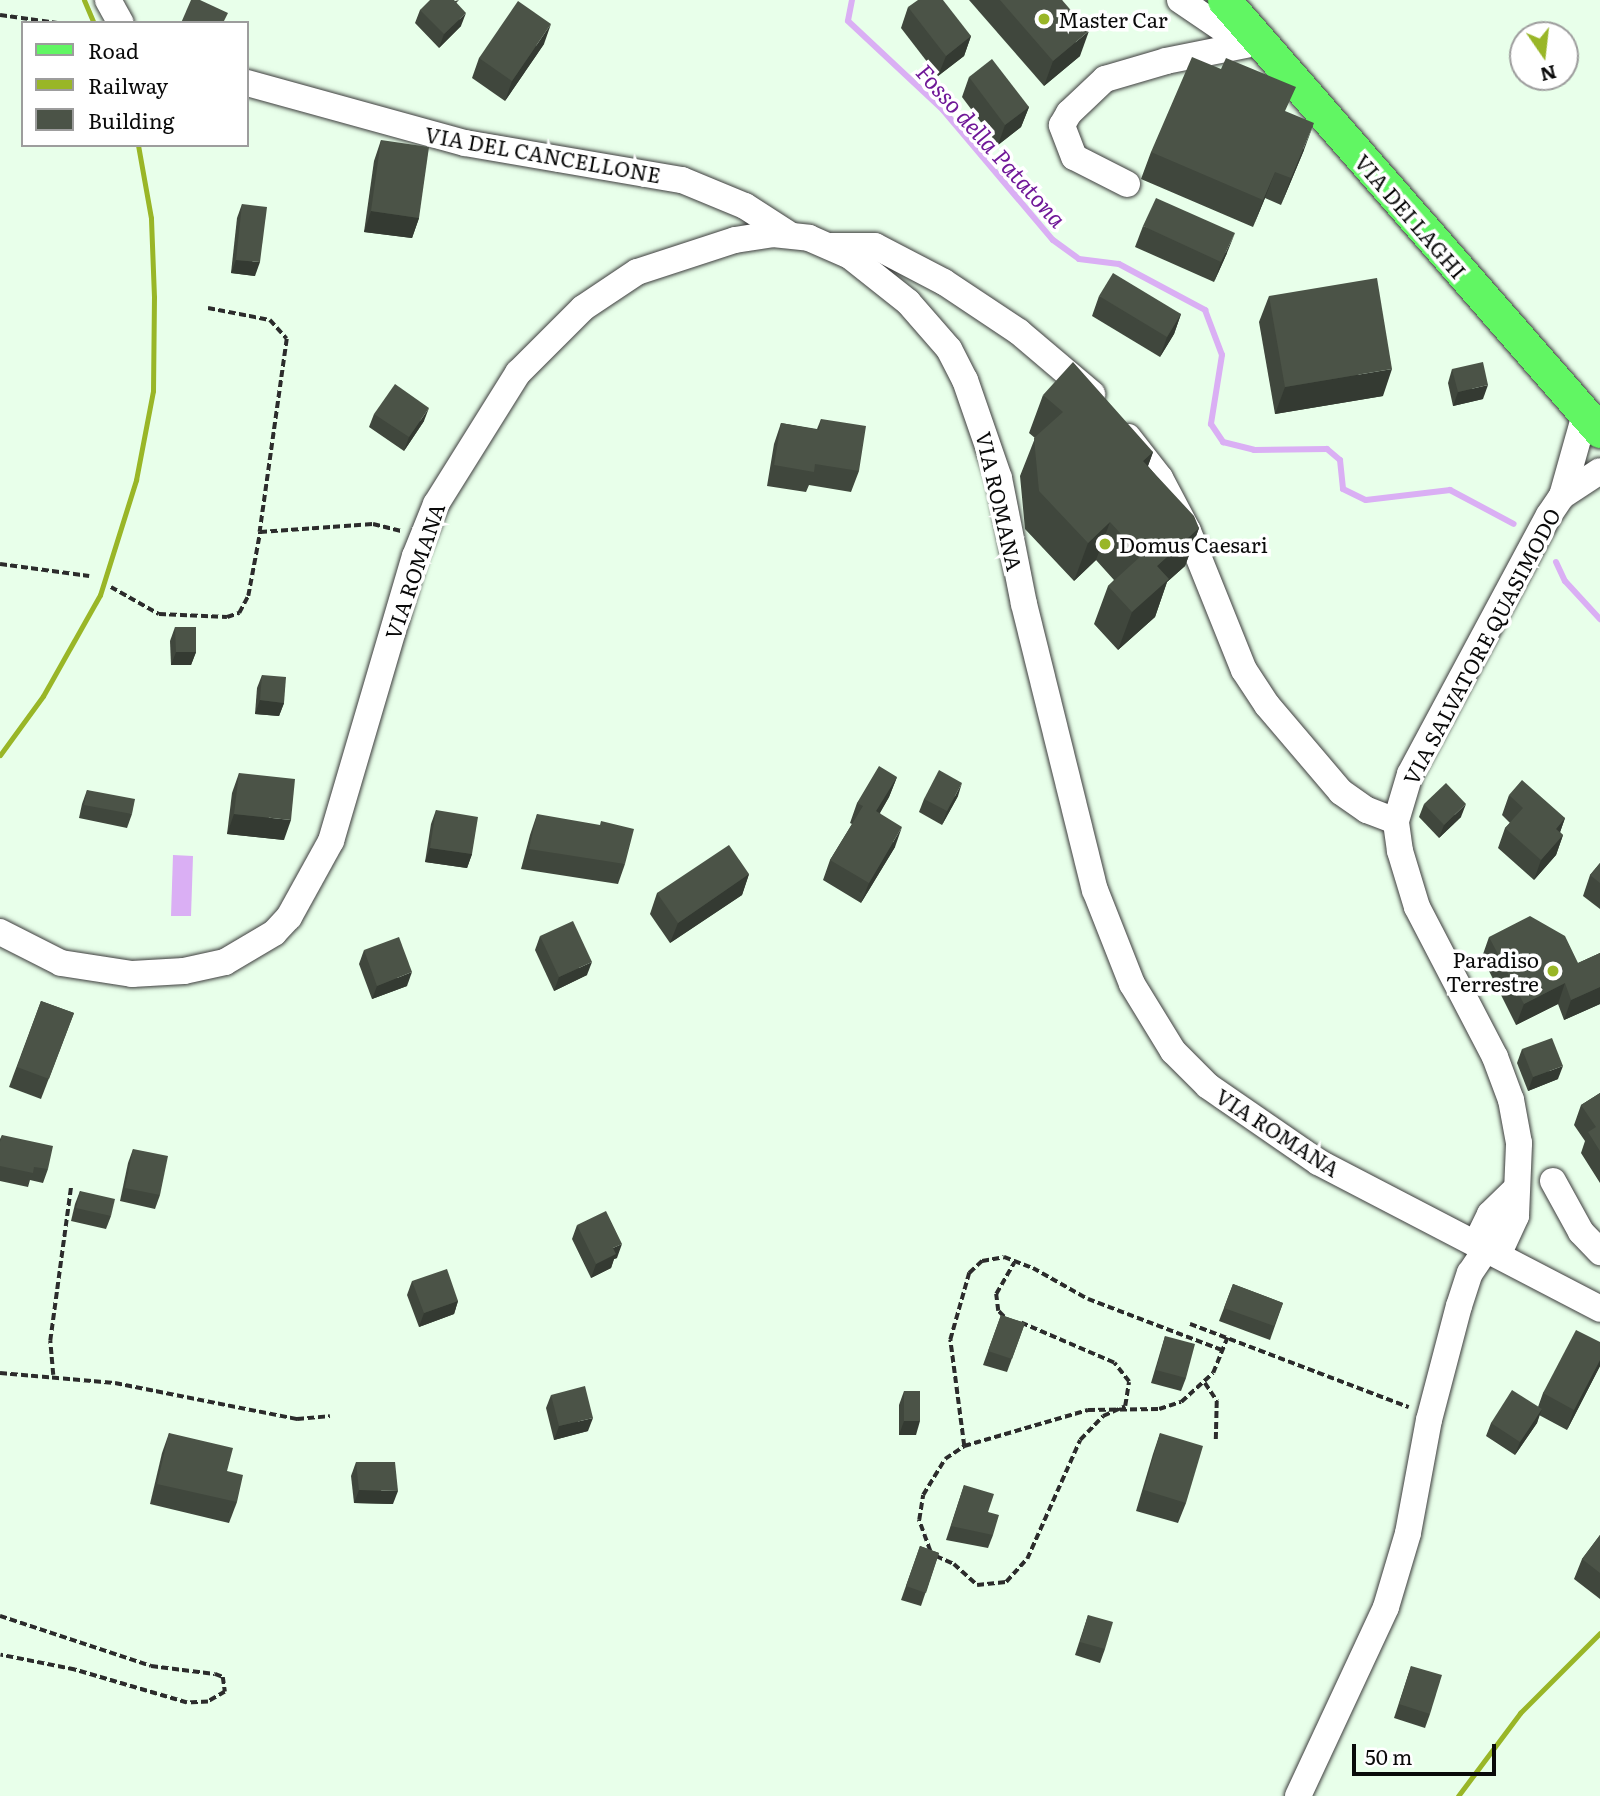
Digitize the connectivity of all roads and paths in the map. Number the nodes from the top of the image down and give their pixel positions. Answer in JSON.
{"nodes":[{"id":1,"x":108,"y":0,"type":"edge"},
{"id":2,"x":1180,"y":0,"type":"edge"},
{"id":3,"x":1224,"y":0,"type":"edge"},
{"id":4,"x":0,"y":15,"type":"edge"},
{"id":5,"x":43,"y":21,"type":"edge"},
{"id":6,"x":120,"y":21,"type":"edge"},
{"id":7,"x":1254,"y":35,"type":"junction"},
{"id":8,"x":248,"y":83,"type":"edge"},
{"id":9,"x":1127,"y":184,"type":"dead end"},
{"id":10,"x":790,"y":235,"type":"junction"},
{"id":11,"x":831,"y":246,"type":"junction"},
{"id":12,"x":208,"y":308,"type":"dead end"},
{"id":13,"x":1590,"y":432,"type":"edge"},
{"id":14,"x":1599,"y":474,"type":"edge"},
{"id":15,"x":1562,"y":496,"type":"junction"},
{"id":16,"x":261,"y":532,"type":"junction"},
{"id":17,"x":422,"y":540,"type":"junction"},
{"id":18,"x":0,"y":564,"type":"edge"},
{"id":19,"x":89,"y":576,"type":"dead end"},
{"id":20,"x":111,"y":587,"type":"dead end"},
{"id":21,"x":1396,"y":821,"type":"junction"},
{"id":22,"x":0,"y":932,"type":"edge"},
{"id":23,"x":1553,"y":1181,"type":"dead end"},
{"id":24,"x":71,"y":1186,"type":"dead end"},
{"id":25,"x":1487,"y":1249,"type":"junction"},
{"id":26,"x":1600,"y":1252,"type":"edge"},
{"id":27,"x":1014,"y":1264,"type":"junction"},
{"id":28,"x":1600,"y":1310,"type":"edge"},
{"id":29,"x":1190,"y":1324,"type":"dead end"},
{"id":30,"x":1227,"y":1338,"type":"junction"},
{"id":31,"x":1222,"y":1350,"type":"junction"},
{"id":32,"x":0,"y":1373,"type":"edge"},
{"id":33,"x":53,"y":1375,"type":"junction"},
{"id":34,"x":1205,"y":1382,"type":"junction"},
{"id":35,"x":1125,"y":1406,"type":"junction"},
{"id":36,"x":1430,"y":1414,"type":"junction"},
{"id":37,"x":330,"y":1416,"type":"dead end"},
{"id":38,"x":1216,"y":1443,"type":"dead end"},
{"id":39,"x":964,"y":1446,"type":"junction"},
{"id":40,"x":0,"y":1616,"type":"edge"},
{"id":41,"x":0,"y":1656,"type":"edge"},
{"id":42,"x":1298,"y":1796,"type":"edge"}],
"edges":[{"from":1,"to":6,"type":"street"},
{"from":2,"to":7,"type":"street"},
{"from":3,"to":7,"type":"main road","name":"VIA DEI LAGHI"},
{"from":4,"to":5,"type":"path"},
{"from":7,"to":9,"type":"street"},
{"from":7,"to":13,"type":"main road","name":"VIA DEI LAGHI"},
{"from":8,"to":10,"type":"street","name":"VIA DEL CANCELLONE"},
{"from":10,"to":11,"type":"street","name":"VIA ROMANA"},
{"from":10,"to":17,"type":"street","name":"VIA ROMANA"},
{"from":11,"to":21,"type":"street"},
{"from":11,"to":25,"type":"street","name":"VIA ROMANA"},
{"from":12,"to":16,"type":"path"},
{"from":13,"to":15,"type":"street","name":"VIA SALVATORE QUASIMODO"},
{"from":14,"to":15,"type":"street","name":"VIA SALVATORE QUASIMODO"},
{"from":15,"to":21,"type":"street","name":"VIA SALVATORE QUASIMODO"},
{"from":16,"to":17,"type":"path"},
{"from":16,"to":20,"type":"path"},
{"from":17,"to":22,"type":"street","name":"VIA ROMANA"},
{"from":18,"to":19,"type":"path"},
{"from":21,"to":25,"type":"street","name":"VIA SALVATORE QUASIMODO"},
{"from":23,"to":26,"type":"street"},
{"from":24,"to":33,"type":"path"},
{"from":25,"to":28,"type":"street","name":"VIA ROMANA"},
{"from":25,"to":36,"type":"street","name":"VIA SALVATORE QUASIMODO"},
{"from":27,"to":31,"type":"path"},
{"from":27,"to":35,"type":"path"},
{"from":27,"to":39,"type":"path"},
{"from":29,"to":30,"type":"path"},
{"from":30,"to":31,"type":"path"},
{"from":30,"to":36,"type":"path"},
{"from":31,"to":34,"type":"path"},
{"from":32,"to":33,"type":"path"},
{"from":33,"to":37,"type":"path"},
{"from":34,"to":35,"type":"path"},
{"from":34,"to":38,"type":"path"},
{"from":35,"to":39,"type":"path"},
{"from":35,"to":39,"type":"path"},
{"from":36,"to":42,"type":"street","name":"VIA SALVATORE QUASIMODO"},
{"from":40,"to":41,"type":"path"}]}
